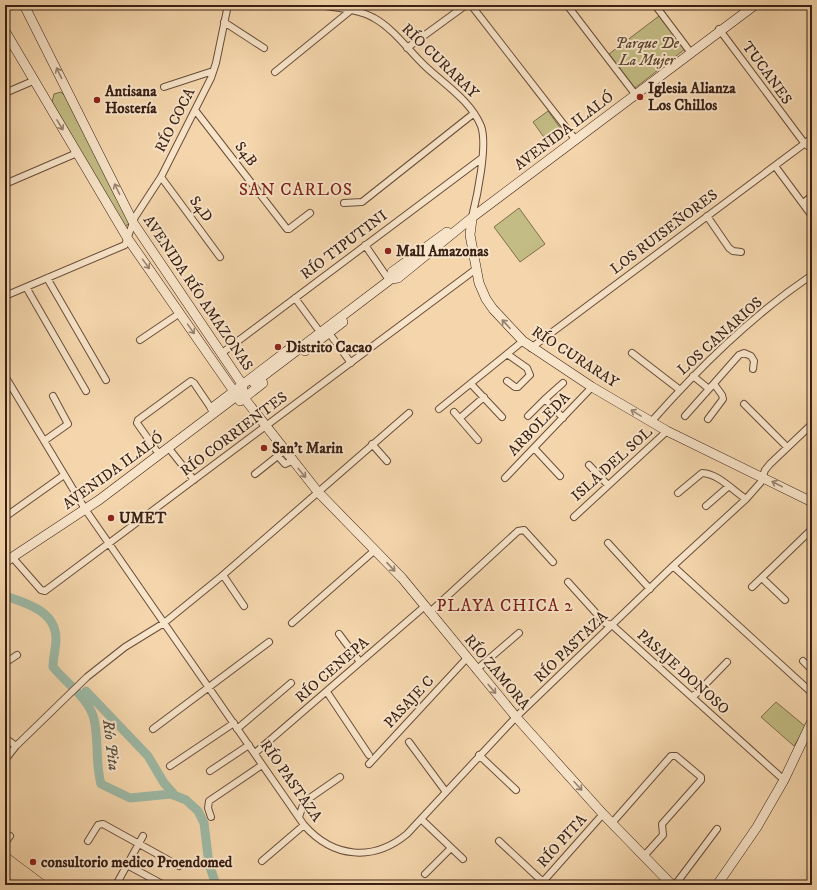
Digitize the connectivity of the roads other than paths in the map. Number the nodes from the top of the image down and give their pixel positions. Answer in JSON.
{"nodes":[{"id":1,"x":24,"y":5,"type":"edge"},
{"id":2,"x":228,"y":5,"type":"edge"},
{"id":3,"x":318,"y":5,"type":"edge"},
{"id":4,"x":466,"y":5,"type":"edge"},
{"id":5,"x":471,"y":5,"type":"edge"},
{"id":6,"x":567,"y":5,"type":"edge"},
{"id":7,"x":655,"y":5,"type":"edge"},
{"id":8,"x":751,"y":6,"type":"edge"},
{"id":9,"x":350,"y":11,"type":"junction"},
{"id":10,"x":224,"y":22,"type":"junction"},
{"id":11,"x":720,"y":30,"type":"junction"},
{"id":12,"x":6,"y":35,"type":"edge"},
{"id":13,"x":264,"y":48,"type":"dead end"},
{"id":14,"x":407,"y":48,"type":"junction"},
{"id":15,"x":690,"y":52,"type":"junction"},
{"id":16,"x":213,"y":71,"type":"junction"},
{"id":17,"x":275,"y":72,"type":"dead end"},
{"id":18,"x":33,"y":81,"type":"junction"},
{"id":19,"x":164,"y":87,"type":"dead end"},
{"id":20,"x":5,"y":93,"type":"edge"},
{"id":21,"x":634,"y":93,"type":"junction"},
{"id":22,"x":195,"y":110,"type":"junction"},
{"id":23,"x":473,"y":114,"type":"junction"},
{"id":24,"x":574,"y":138,"type":"junction"},
{"id":25,"x":812,"y":138,"type":"edge"},
{"id":26,"x":805,"y":144,"type":"junction"},
{"id":27,"x":812,"y":149,"type":"edge"},
{"id":28,"x":77,"y":152,"type":"junction"},
{"id":29,"x":482,"y":158,"type":"junction"},
{"id":30,"x":775,"y":166,"type":"junction"},
{"id":31,"x":161,"y":177,"type":"junction"},
{"id":32,"x":5,"y":184,"type":"edge"},
{"id":33,"x":812,"y":196,"type":"edge"},
{"id":34,"x":344,"y":203,"type":"dead end"},
{"id":35,"x":803,"y":203,"type":"junction"},
{"id":36,"x":310,"y":213,"type":"dead end"},
{"id":37,"x":473,"y":215,"type":"junction"},
{"id":38,"x":707,"y":216,"type":"junction"},
{"id":39,"x":812,"y":216,"type":"edge"},
{"id":40,"x":134,"y":224,"type":"junction"},
{"id":41,"x":128,"y":239,"type":"junction"},
{"id":42,"x":365,"y":245,"type":"junction"},
{"id":43,"x":741,"y":252,"type":"dead end"},
{"id":44,"x":220,"y":257,"type":"dead end"},
{"id":45,"x":476,"y":269,"type":"junction"},
{"id":46,"x":812,"y":275,"type":"edge"},
{"id":47,"x":47,"y":278,"type":"junction"},
{"id":48,"x":390,"y":279,"type":"junction"},
{"id":49,"x":26,"y":287,"type":"junction"},
{"id":50,"x":5,"y":296,"type":"edge"},
{"id":51,"x":295,"y":298,"type":"junction"},
{"id":52,"x":356,"y":306,"type":"junction"},
{"id":53,"x":180,"y":313,"type":"junction"},
{"id":54,"x":317,"y":328,"type":"junction"},
{"id":55,"x":329,"y":333,"type":"junction"},
{"id":56,"x":140,"y":340,"type":"dead end"},
{"id":57,"x":523,"y":342,"type":"junction"},
{"id":58,"x":531,"y":348,"type":"junction"},
{"id":59,"x":222,"y":353,"type":"junction"},
{"id":60,"x":632,"y":353,"type":"dead end"},
{"id":61,"x":507,"y":354,"type":"junction"},
{"id":62,"x":351,"y":363,"type":"junction"},
{"id":63,"x":753,"y":369,"type":"dead end"},
{"id":64,"x":5,"y":376,"type":"edge"},
{"id":65,"x":693,"y":376,"type":"junction"},
{"id":66,"x":106,"y":380,"type":"dead end"},
{"id":67,"x":507,"y":381,"type":"dead end"},
{"id":68,"x":254,"y":383,"type":"dead end"},
{"id":69,"x":563,"y":383,"type":"dead end"},
{"id":70,"x":242,"y":384,"type":"junction"},
{"id":71,"x":471,"y":384,"type":"junction"},
{"id":72,"x":592,"y":387,"type":"junction"},
{"id":73,"x":712,"y":387,"type":"junction"},
{"id":74,"x":680,"y":390,"type":"junction"},
{"id":75,"x":86,"y":391,"type":"dead end"},
{"id":76,"x":53,"y":396,"type":"dead end"},
{"id":77,"x":237,"y":396,"type":"junction"},
{"id":78,"x":484,"y":397,"type":"junction"},
{"id":79,"x":545,"y":400,"type":"junction"},
{"id":80,"x":744,"y":404,"type":"dead end"},
{"id":81,"x":212,"y":408,"type":"junction"},
{"id":82,"x":439,"y":409,"type":"dead end"},
{"id":83,"x":454,"y":412,"type":"dead end"},
{"id":84,"x":409,"y":413,"type":"dead end"},
{"id":85,"x":528,"y":416,"type":"dead end"},
{"id":86,"x":684,"y":416,"type":"dead end"},
{"id":87,"x":502,"y":417,"type":"dead end"},
{"id":88,"x":460,"y":418,"type":"junction"},
{"id":89,"x":563,"y":418,"type":"junction"},
{"id":90,"x":708,"y":418,"type":"dead end"},
{"id":91,"x":651,"y":422,"type":"junction"},
{"id":92,"x":812,"y":424,"type":"edge"},
{"id":93,"x":265,"y":426,"type":"junction"},
{"id":94,"x":667,"y":431,"type":"junction"},
{"id":95,"x":478,"y":440,"type":"dead end"},
{"id":96,"x":44,"y":441,"type":"junction"},
{"id":97,"x":372,"y":444,"type":"junction"},
{"id":98,"x":787,"y":447,"type":"junction"},
{"id":99,"x":534,"y":448,"type":"junction"},
{"id":100,"x":156,"y":450,"type":"junction"},
{"id":101,"x":172,"y":451,"type":"junction"},
{"id":102,"x":281,"y":454,"type":"junction"},
{"id":103,"x":387,"y":461,"type":"dead end"},
{"id":104,"x":588,"y":465,"type":"dead end"},
{"id":105,"x":139,"y":470,"type":"junction"},
{"id":106,"x":255,"y":474,"type":"dead end"},
{"id":107,"x":64,"y":475,"type":"junction"},
{"id":108,"x":560,"y":476,"type":"dead end"},
{"id":109,"x":762,"y":477,"type":"junction"},
{"id":110,"x":505,"y":478,"type":"dead end"},
{"id":111,"x":194,"y":480,"type":"junction"},
{"id":112,"x":608,"y":485,"type":"junction"},
{"id":113,"x":729,"y":486,"type":"junction"},
{"id":114,"x":318,"y":492,"type":"junction"},
{"id":115,"x":678,"y":493,"type":"dead end"},
{"id":116,"x":746,"y":499,"type":"junction"},
{"id":117,"x":812,"y":502,"type":"edge"},
{"id":118,"x":706,"y":506,"type":"dead end"},
{"id":119,"x":85,"y":509,"type":"junction"},
{"id":120,"x":5,"y":517,"type":"edge"},
{"id":121,"x":574,"y":517,"type":"dead end"},
{"id":122,"x":812,"y":529,"type":"edge"},
{"id":123,"x":608,"y":543,"type":"dead end"},
{"id":124,"x":109,"y":544,"type":"junction"},
{"id":125,"x":375,"y":550,"type":"junction"},
{"id":126,"x":8,"y":559,"type":"edge"},
{"id":127,"x":553,"y":562,"type":"dead end"},
{"id":128,"x":673,"y":566,"type":"junction"},
{"id":129,"x":223,"y":576,"type":"junction"},
{"id":130,"x":762,"y":578,"type":"junction"},
{"id":131,"x":568,"y":582,"type":"dead end"},
{"id":132,"x":752,"y":587,"type":"dead end"},
{"id":133,"x":650,"y":589,"type":"junction"},
{"id":134,"x":785,"y":600,"type":"dead end"},
{"id":135,"x":244,"y":606,"type":"dead end"},
{"id":136,"x":428,"y":609,"type":"junction"},
{"id":137,"x":164,"y":623,"type":"junction"},
{"id":138,"x":292,"y":623,"type":"dead end"},
{"id":139,"x":612,"y":625,"type":"junction"},
{"id":140,"x":519,"y":633,"type":"dead end"},
{"id":141,"x":339,"y":634,"type":"dead end"},
{"id":142,"x":269,"y":642,"type":"dead end"},
{"id":143,"x":17,"y":655,"type":"dead end"},
{"id":144,"x":467,"y":658,"type":"junction"},
{"id":145,"x":803,"y":661,"type":"dead end"},
{"id":146,"x":360,"y":662,"type":"junction"},
{"id":147,"x":727,"y":662,"type":"dead end"},
{"id":148,"x":5,"y":663,"type":"edge"},
{"id":149,"x":476,"y":670,"type":"junction"},
{"id":150,"x":812,"y":670,"type":"edge"},
{"id":151,"x":291,"y":683,"type":"dead end"},
{"id":152,"x":209,"y":689,"type":"junction"},
{"id":153,"x":327,"y":692,"type":"junction"},
{"id":154,"x":812,"y":693,"type":"edge"},
{"id":155,"x":692,"y":696,"type":"junction"},
{"id":156,"x":516,"y":717,"type":"junction"},
{"id":157,"x":812,"y":721,"type":"edge"},
{"id":158,"x":236,"y":726,"type":"junction"},
{"id":159,"x":153,"y":729,"type":"dead end"},
{"id":160,"x":5,"y":738,"type":"edge"},
{"id":161,"x":409,"y":742,"type":"dead end"},
{"id":162,"x":249,"y":745,"type":"junction"},
{"id":163,"x":16,"y":746,"type":"junction"},
{"id":164,"x":255,"y":753,"type":"junction"},
{"id":165,"x":369,"y":755,"type":"dead end"},
{"id":166,"x":479,"y":755,"type":"junction"},
{"id":167,"x":5,"y":760,"type":"edge"},
{"id":168,"x":369,"y":764,"type":"dead end"},
{"id":169,"x":262,"y":765,"type":"junction"},
{"id":170,"x":170,"y":766,"type":"dead end"},
{"id":171,"x":210,"y":771,"type":"dead end"},
{"id":172,"x":340,"y":777,"type":"dead end"},
{"id":173,"x":784,"y":780,"type":"junction"},
{"id":174,"x":516,"y":790,"type":"dead end"},
{"id":175,"x":446,"y":792,"type":"junction"},
{"id":176,"x":603,"y":814,"type":"junction"},
{"id":177,"x":210,"y":816,"type":"dead end"},
{"id":178,"x":299,"y":817,"type":"junction"},
{"id":179,"x":421,"y":820,"type":"junction"},
{"id":180,"x":612,"y":823,"type":"junction"},
{"id":181,"x":304,"y":825,"type":"junction"},
{"id":182,"x":717,"y":829,"type":"dead end"},
{"id":183,"x":10,"y":836,"type":"dead end"},
{"id":184,"x":143,"y":836,"type":"dead end"},
{"id":185,"x":88,"y":840,"type":"dead end"},
{"id":186,"x":499,"y":841,"type":"dead end"},
{"id":187,"x":5,"y":843,"type":"edge"},
{"id":188,"x":139,"y":844,"type":"junction"},
{"id":189,"x":451,"y":848,"type":"junction"},
{"id":190,"x":644,"y":856,"type":"junction"},
{"id":191,"x":5,"y":858,"type":"edge"},
{"id":192,"x":462,"y":859,"type":"dead end"},
{"id":193,"x":262,"y":861,"type":"dead end"},
{"id":194,"x":127,"y":865,"type":"junction"},
{"id":195,"x":179,"y":866,"type":"dead end"},
{"id":196,"x":5,"y":868,"type":"edge"},
{"id":197,"x":425,"y":874,"type":"dead end"},
{"id":198,"x":541,"y":883,"type":"edge"},
{"id":199,"x":672,"y":883,"type":"edge"},
{"id":200,"x":26,"y":885,"type":"edge"},
{"id":201,"x":41,"y":885,"type":"edge"},
{"id":202,"x":116,"y":885,"type":"edge"},
{"id":203,"x":164,"y":885,"type":"edge"},
{"id":204,"x":717,"y":885,"type":"edge"}],
"edges":[{"from":40,"to":1,"type":"street","name":"AVENIDA RÍO AMAZONAS","one_way":true},
{"from":2,"to":10,"type":"street","name":"RÍO COCA"},
{"from":3,"to":9,"type":"street","name":"RÍO CURARAY"},
{"from":4,"to":14,"type":"street"},
{"from":5,"to":24,"type":"street"},
{"from":6,"to":21,"type":"street"},
{"from":7,"to":15,"type":"street"},
{"from":8,"to":11,"type":"street","name":"AVENIDA ILALÓ"},
{"from":9,"to":14,"type":"street","name":"RÍO CURARAY"},
{"from":9,"to":17,"type":"street"},
{"from":10,"to":13,"type":"street"},
{"from":10,"to":16,"type":"street","name":"RÍO COCA"},
{"from":11,"to":15,"type":"street","name":"AVENIDA ILALÓ"},
{"from":11,"to":26,"type":"street","name":"TUCANES"},
{"from":12,"to":18,"type":"street","name":"AVENIDA RÍO AMAZONAS"},
{"from":14,"to":23,"type":"street","name":"RÍO CURARAY"},
{"from":15,"to":21,"type":"street","name":"AVENIDA ILALÓ"},
{"from":16,"to":19,"type":"street"},
{"from":16,"to":22,"type":"street","name":"RÍO COCA"},
{"from":18,"to":20,"type":"street"},
{"from":18,"to":28,"type":"street","name":"AVENIDA RÍO AMAZONAS","one_way":true},
{"from":21,"to":24,"type":"street","name":"AVENIDA ILALÓ"},
{"from":22,"to":31,"type":"street","name":"RÍO COCA"},
{"from":22,"to":36,"type":"street","name":"S4B"},
{"from":23,"to":29,"type":"street","name":"RÍO CURARAY"},
{"from":23,"to":34,"type":"street"},
{"from":24,"to":37,"type":"street","name":"AVENIDA ILALÓ"},
{"from":25,"to":26,"type":"street","name":"LOS RUISEÑORES"},
{"from":26,"to":27,"type":"street","name":"TUCANES"},
{"from":26,"to":30,"type":"street","name":"LOS RUISEÑORES"},
{"from":28,"to":32,"type":"street"},
{"from":28,"to":41,"type":"street","name":"AVENIDA RÍO AMAZONAS"},
{"from":29,"to":37,"type":"street","name":"RÍO CURARAY"},
{"from":29,"to":42,"type":"street","name":"RÍO TIPUTINI"},
{"from":30,"to":35,"type":"street"},
{"from":30,"to":38,"type":"street","name":"LOS RUISEÑORES"},
{"from":31,"to":40,"type":"street","name":"RÍO COCA"},
{"from":31,"to":44,"type":"street","name":"S4D"},
{"from":33,"to":35,"type":"street"},
{"from":35,"to":39,"type":"street"},
{"from":37,"to":45,"type":"street","name":"RÍO CURARAY"},
{"from":37,"to":48,"type":"street","name":"AVENIDA ILALÓ"},
{"from":38,"to":43,"type":"street"},
{"from":38,"to":58,"type":"street","name":"LOS RUISEÑORES"},
{"from":40,"to":41,"type":"street","name":"RÍO COCA"},
{"from":40,"to":59,"type":"street","name":"AVENIDA RÍO AMAZONAS"},
{"from":41,"to":47,"type":"street"},
{"from":41,"to":53,"type":"street","name":"AVENIDA RÍO AMAZONAS","one_way":true},
{"from":42,"to":48,"type":"street"},
{"from":42,"to":51,"type":"street","name":"RÍO TIPUTINI"},
{"from":57,"to":45,"type":"street","name":"RÍO CURARAY","one_way":true},
{"from":45,"to":62,"type":"street","name":"RÍO CORRIENTES"},
{"from":46,"to":65,"type":"street","name":"LOS CANARIOS"},
{"from":47,"to":49,"type":"street"},
{"from":47,"to":66,"type":"street"},
{"from":48,"to":52,"type":"street","name":"AVENIDA ILALÓ"},
{"from":49,"to":50,"type":"street"},
{"from":49,"to":75,"type":"street"},
{"from":51,"to":54,"type":"street"},
{"from":51,"to":59,"type":"street","name":"RÍO TIPUTINI"},
{"from":52,"to":54,"type":"street"},
{"from":52,"to":55,"type":"street"},
{"from":52,"to":68,"type":"street","name":"AVENIDA ILALÓ"},
{"from":53,"to":56,"type":"street"},
{"from":53,"to":77,"type":"street","name":"AVENIDA RÍO AMAZONAS","one_way":true},
{"from":54,"to":70,"type":"street"},
{"from":55,"to":62,"type":"street"},
{"from":55,"to":77,"type":"street"},
{"from":57,"to":58,"type":"street","name":"RÍO CURARAY"},
{"from":57,"to":61,"type":"street"},
{"from":58,"to":72,"type":"street","name":"RÍO CURARAY"},
{"from":59,"to":70,"type":"street","name":"AVENIDA RÍO AMAZONAS"},
{"from":60,"to":74,"type":"street"},
{"from":61,"to":67,"type":"street"},
{"from":61,"to":71,"type":"street"},
{"from":62,"to":93,"type":"street","name":"RÍO CORRIENTES"},
{"from":63,"to":73,"type":"street"},
{"from":64,"to":96,"type":"street","name":"RÍO PASTAZA"},
{"from":65,"to":73,"type":"street"},
{"from":65,"to":74,"type":"street","name":"LOS CANARIOS"},
{"from":69,"to":79,"type":"street"},
{"from":70,"to":77,"type":"street","name":"AVENIDA RÍO AMAZONAS"},
{"from":71,"to":78,"type":"street"},
{"from":71,"to":82,"type":"street"},
{"from":72,"to":89,"type":"street","name":"ARBOLEDA"},
{"from":91,"to":72,"type":"street","name":"RÍO CURARAY","one_way":true},
{"from":73,"to":86,"type":"street"},
{"from":73,"to":90,"type":"street"},
{"from":74,"to":91,"type":"street","name":"LOS CANARIOS"},
{"from":76,"to":96,"type":"street"},
{"from":77,"to":81,"type":"street"},
{"from":77,"to":93,"type":"street","name":"RÍO ZAMORA"},
{"from":77,"to":101,"type":"street"},
{"from":77,"to":105,"type":"street","name":"AVENIDA ILALÓ"},
{"from":78,"to":87,"type":"street"},
{"from":78,"to":88,"type":"street"},
{"from":79,"to":85,"type":"street"},
{"from":79,"to":89,"type":"street"},
{"from":80,"to":98,"type":"street"},
{"from":81,"to":100,"type":"street"},
{"from":81,"to":100,"type":"street"},
{"from":83,"to":88,"type":"street"},
{"from":84,"to":97,"type":"street"},
{"from":88,"to":95,"type":"street"},
{"from":89,"to":99,"type":"street","name":"ARBOLEDA"},
{"from":91,"to":94,"type":"street","name":"RÍO CURARAY"},
{"from":92,"to":98,"type":"street","name":"RÍO PASTAZA"},
{"from":93,"to":102,"type":"street","name":"RÍO ZAMORA"},
{"from":93,"to":111,"type":"street","name":"RÍO CORRIENTES"},
{"from":94,"to":109,"type":"street","name":"RÍO CURARAY"},
{"from":94,"to":112,"type":"street","name":"ISLA DEL SOL"},
{"from":96,"to":107,"type":"street","name":"RÍO PASTAZA"},
{"from":97,"to":103,"type":"street"},
{"from":97,"to":114,"type":"street"},
{"from":98,"to":109,"type":"street","name":"RÍO PASTAZA"},
{"from":99,"to":108,"type":"street"},
{"from":99,"to":110,"type":"street","name":"ARBOLEDA"},
{"from":100,"to":105,"type":"street"},
{"from":101,"to":105,"type":"street"},
{"from":101,"to":111,"type":"street"},
{"from":102,"to":106,"type":"street"},
{"from":102,"to":114,"type":"street","name":"RÍO ZAMORA","one_way":true},
{"from":104,"to":112,"type":"street"},
{"from":105,"to":119,"type":"street","name":"AVENIDA ILALÓ"},
{"from":107,"to":119,"type":"street","name":"RÍO PASTAZA"},
{"from":107,"to":120,"type":"street"},
{"from":109,"to":116,"type":"street","name":"RÍO PASTAZA"},
{"from":117,"to":109,"type":"street","name":"RÍO CURARAY","one_way":true},
{"from":111,"to":124,"type":"street","name":"RÍO CORRIENTES"},
{"from":112,"to":121,"type":"street","name":"ISLA DEL SOL"},
{"from":113,"to":115,"type":"street"},
{"from":113,"to":116,"type":"street"},
{"from":113,"to":118,"type":"street"},
{"from":114,"to":125,"type":"street","name":"RÍO ZAMORA"},
{"from":114,"to":129,"type":"street"},
{"from":116,"to":128,"type":"street","name":"RÍO PASTAZA"},
{"from":119,"to":124,"type":"street","name":"RÍO PASTAZA"},
{"from":119,"to":126,"type":"street","name":"AVENIDA ILALÓ"},
{"from":122,"to":130,"type":"street"},
{"from":123,"to":133,"type":"street"},
{"from":124,"to":126,"type":"street","name":"RÍO CORRIENTES"},
{"from":124,"to":137,"type":"street","name":"RÍO PASTAZA"},
{"from":125,"to":136,"type":"street","name":"RÍO ZAMORA","one_way":true},
{"from":125,"to":138,"type":"street"},
{"from":127,"to":136,"type":"street","name":"RÍO CENEPA"},
{"from":128,"to":133,"type":"street","name":"RÍO PASTAZA"},
{"from":128,"to":154,"type":"street"},
{"from":129,"to":135,"type":"street"},
{"from":129,"to":137,"type":"street"},
{"from":130,"to":132,"type":"street"},
{"from":130,"to":134,"type":"street"},
{"from":131,"to":139,"type":"street","name":"PASAJE DONOSO"},
{"from":133,"to":139,"type":"street","name":"RÍO PASTAZA"},
{"from":136,"to":144,"type":"street","name":"RÍO ZAMORA"},
{"from":136,"to":146,"type":"street","name":"RÍO CENEPA"},
{"from":137,"to":152,"type":"street","name":"RÍO PASTAZA"},
{"from":137,"to":163,"type":"street"},
{"from":139,"to":155,"type":"street","name":"PASAJE DONOSO"},
{"from":139,"to":156,"type":"street","name":"RÍO PASTAZA"},
{"from":140,"to":149,"type":"street"},
{"from":141,"to":146,"type":"street"},
{"from":142,"to":152,"type":"street"},
{"from":143,"to":148,"type":"street"},
{"from":144,"to":149,"type":"street","name":"RÍO ZAMORA"},
{"from":144,"to":168,"type":"street","name":"PASAJE C"},
{"from":145,"to":150,"type":"street"},
{"from":146,"to":153,"type":"street","name":"RÍO CENEPA"},
{"from":147,"to":155,"type":"street"},
{"from":149,"to":156,"type":"street","name":"RÍO ZAMORA","one_way":true},
{"from":151,"to":158,"type":"street"},
{"from":152,"to":158,"type":"street","name":"RÍO PASTAZA"},
{"from":152,"to":159,"type":"street"},
{"from":153,"to":164,"type":"street","name":"RÍO CENEPA"},
{"from":153,"to":165,"type":"street"},
{"from":155,"to":173,"type":"street","name":"PASAJE DONOSO"},
{"from":156,"to":166,"type":"street","name":"RÍO PASTAZA"},
{"from":156,"to":176,"type":"street","name":"RÍO ZAMORA","one_way":true},
{"from":157,"to":173,"type":"street"},
{"from":158,"to":162,"type":"street","name":"RÍO PASTAZA"},
{"from":158,"to":170,"type":"street"},
{"from":160,"to":163,"type":"street"},
{"from":161,"to":175,"type":"street"},
{"from":162,"to":164,"type":"street","name":"RÍO PASTAZA"},
{"from":162,"to":171,"type":"street"},
{"from":163,"to":167,"type":"street"},
{"from":164,"to":169,"type":"street","name":"RÍO PASTAZA"},
{"from":166,"to":174,"type":"street"},
{"from":166,"to":175,"type":"street","name":"RÍO PASTAZA"},
{"from":169,"to":177,"type":"street"},
{"from":169,"to":178,"type":"street","name":"RÍO PASTAZA"},
{"from":172,"to":178,"type":"street"},
{"from":173,"to":204,"type":"street"},
{"from":175,"to":179,"type":"street","name":"RÍO PASTAZA"},
{"from":176,"to":180,"type":"street","name":"RÍO ZAMORA"},
{"from":176,"to":198,"type":"street","name":"RÍO PITA"},
{"from":178,"to":181,"type":"street","name":"RÍO PASTAZA"},
{"from":179,"to":181,"type":"street","name":"RÍO PASTAZA"},
{"from":179,"to":189,"type":"street"},
{"from":180,"to":190,"type":"street","name":"RÍO ZAMORA"},
{"from":180,"to":190,"type":"street"},
{"from":181,"to":193,"type":"street"},
{"from":182,"to":199,"type":"street"},
{"from":183,"to":187,"type":"street"},
{"from":184,"to":188,"type":"street"},
{"from":185,"to":188,"type":"street"},
{"from":186,"to":198,"type":"street"},
{"from":188,"to":194,"type":"street"},
{"from":188,"to":195,"type":"street"},
{"from":189,"to":192,"type":"street"},
{"from":189,"to":197,"type":"street"},
{"from":190,"to":199,"type":"street","name":"RÍO ZAMORA"},
{"from":191,"to":201,"type":"highway"},
{"from":194,"to":202,"type":"street"},
{"from":194,"to":203,"type":"street"},
{"from":196,"to":200,"type":"highway"}]}
